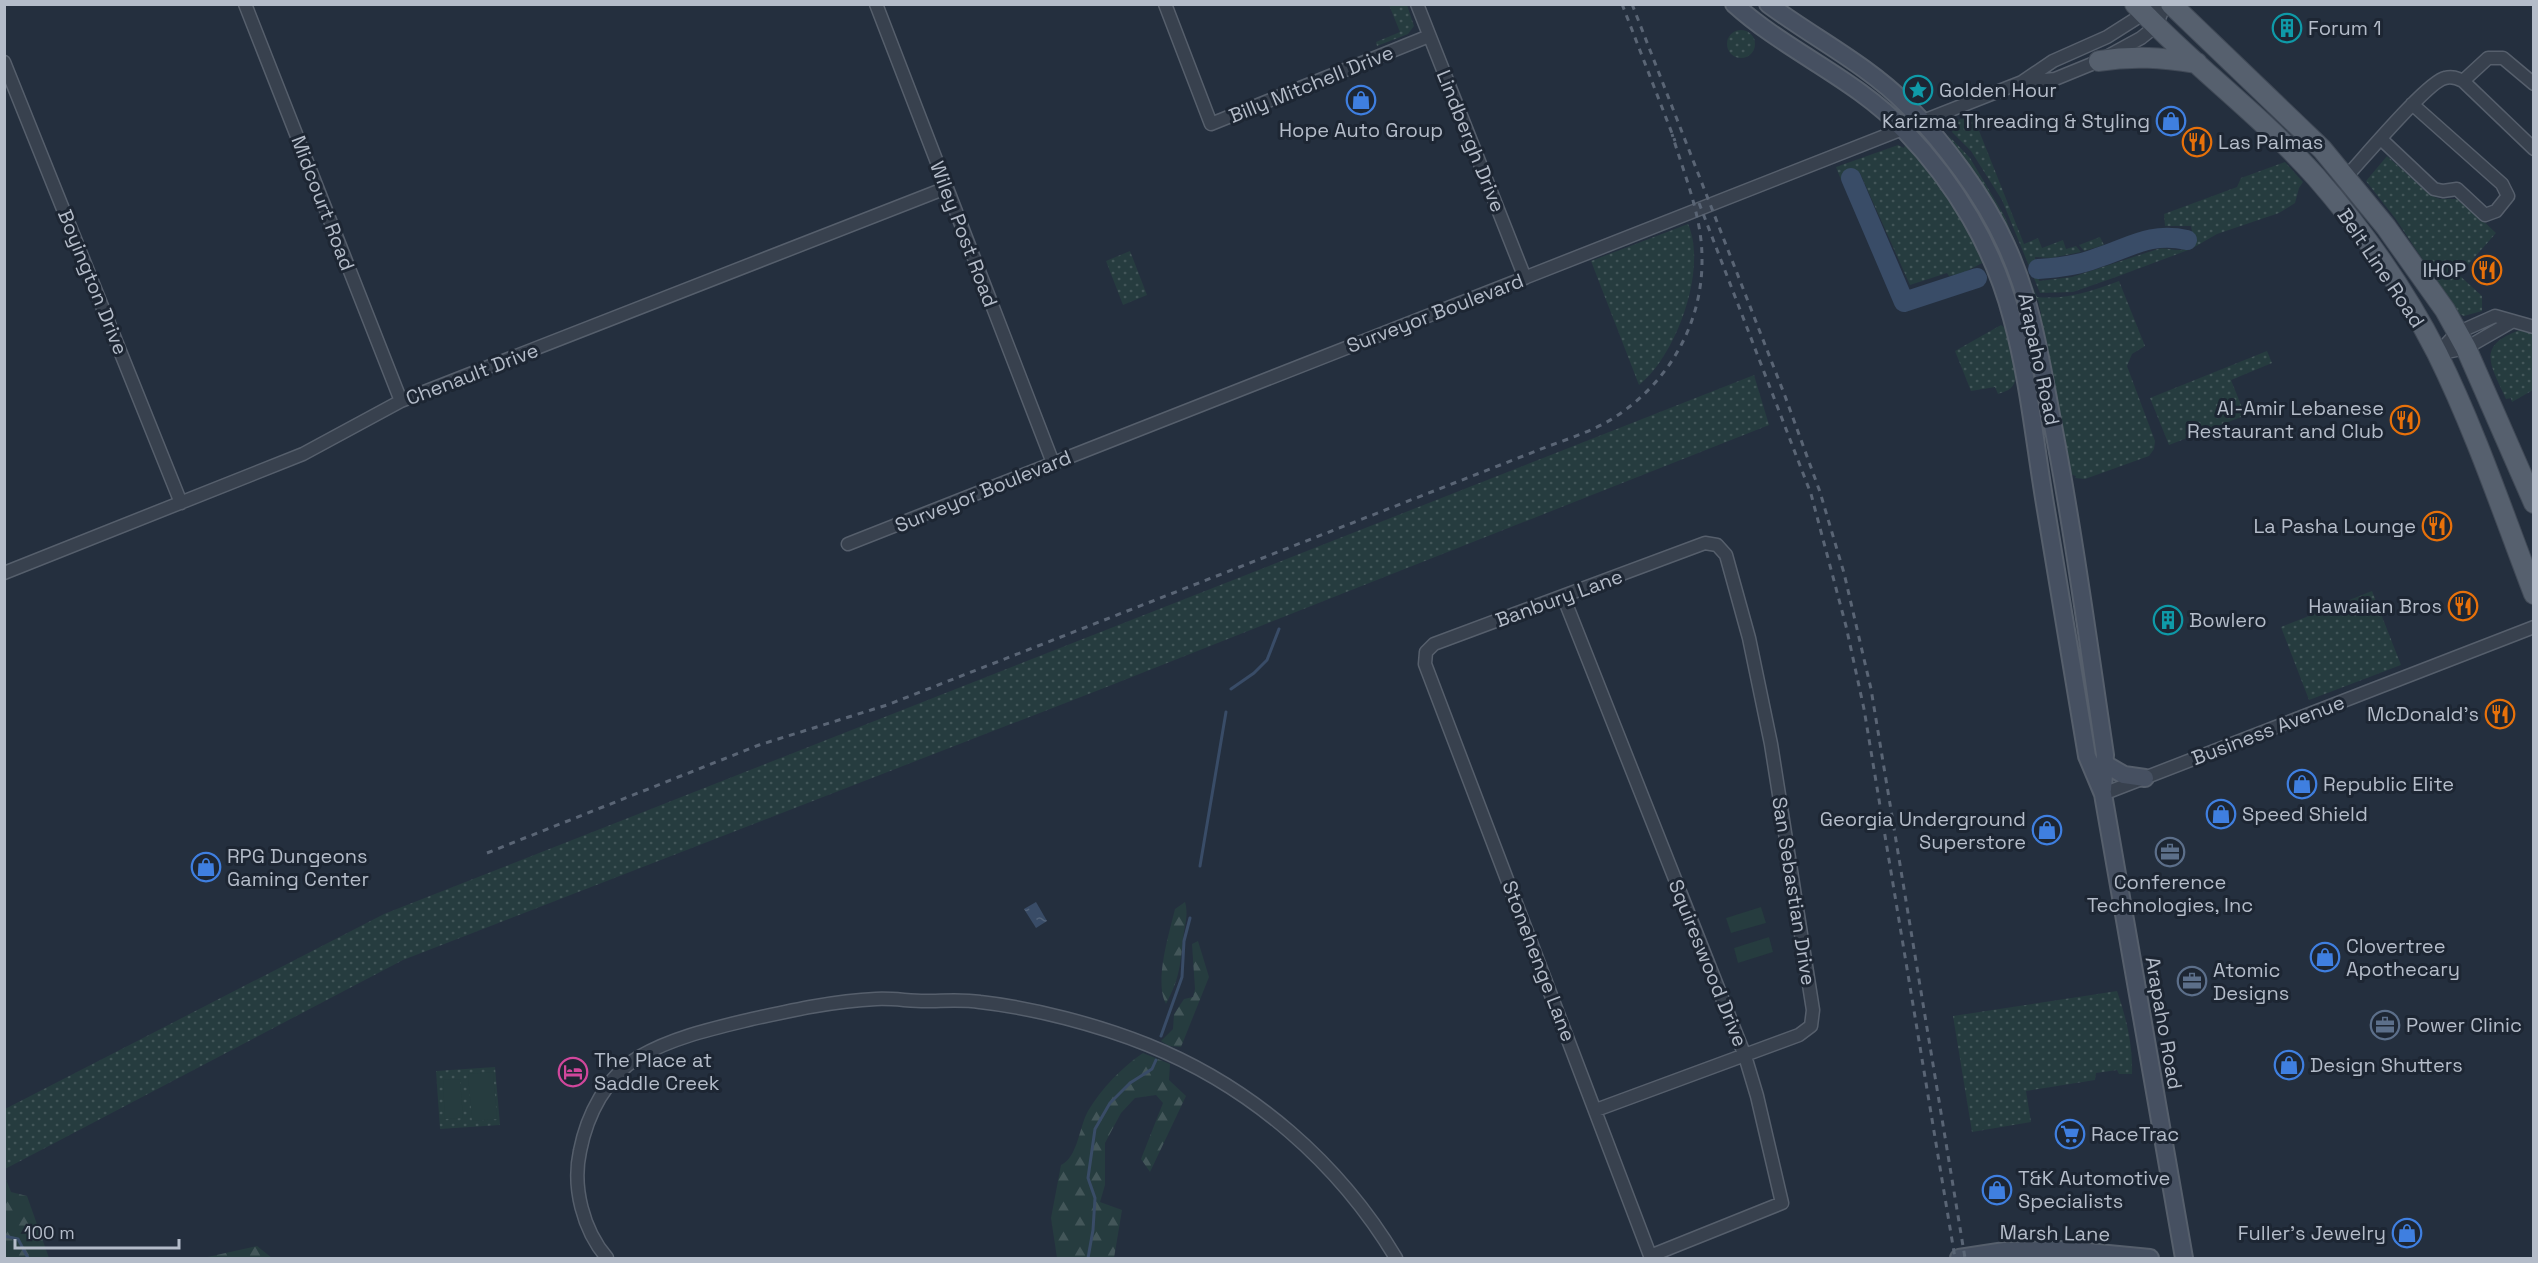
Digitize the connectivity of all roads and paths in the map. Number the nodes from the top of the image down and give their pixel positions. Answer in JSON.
{"nodes":[{"id":1,"x":245,"y":4,"type":"edge"},
{"id":2,"x":876,"y":4,"type":"edge"},
{"id":3,"x":1165,"y":4,"type":"edge"},
{"id":4,"x":1417,"y":4,"type":"edge"},
{"id":5,"x":1734,"y":4,"type":"edge"},
{"id":6,"x":1768,"y":4,"type":"edge"},
{"id":7,"x":2165,"y":4,"type":"edge"},
{"id":8,"x":2170,"y":4,"type":"edge"},
{"id":9,"x":2148,"y":12,"type":"edge"},
{"id":10,"x":1429,"y":36,"type":"junction"},
{"id":11,"x":2099,"y":61,"type":"junction"},
{"id":12,"x":4,"y":62,"type":"edge"},
{"id":13,"x":2197,"y":63,"type":"junction"},
{"id":14,"x":2463,"y":81,"type":"junction"},
{"id":15,"x":2022,"y":82,"type":"junction"},
{"id":16,"x":2534,"y":84,"type":"edge"},
{"id":17,"x":2412,"y":104,"type":"junction"},
{"id":18,"x":1922,"y":122,"type":"junction"},
{"id":19,"x":1903,"y":129,"type":"junction"},
{"id":20,"x":2381,"y":139,"type":"junction"},
{"id":21,"x":2534,"y":148,"type":"edge"},
{"id":22,"x":2346,"y":177,"type":"junction"},
{"id":23,"x":946,"y":188,"type":"junction"},
{"id":24,"x":1525,"y":278,"type":"junction"},
{"id":25,"x":2534,"y":327,"type":"edge"},
{"id":26,"x":2462,"y":340,"type":"junction"},
{"id":27,"x":2437,"y":354,"type":"junction"},
{"id":28,"x":401,"y":401,"type":"junction"},
{"id":29,"x":1053,"y":463,"type":"junction"},
{"id":30,"x":181,"y":503,"type":"junction"},
{"id":31,"x":2534,"y":503,"type":"edge"},
{"id":32,"x":1705,"y":543,"type":"joint"},
{"id":33,"x":848,"y":544,"type":"dead end"},
{"id":34,"x":4,"y":573,"type":"edge"},
{"id":35,"x":2534,"y":594,"type":"edge"},
{"id":36,"x":1563,"y":596,"type":"junction"},
{"id":37,"x":2534,"y":627,"type":"edge"},
{"id":38,"x":1425,"y":664,"type":"joint"},
{"id":39,"x":2105,"y":764,"type":"junction"},
{"id":40,"x":2145,"y":778,"type":"junction"},
{"id":41,"x":2103,"y":794,"type":"junction"},
{"id":42,"x":1745,"y":1056,"type":"junction"},
{"id":43,"x":1596,"y":1110,"type":"junction"},
{"id":44,"x":1651,"y":1257,"type":"edge"},
{"id":45,"x":607,"y":1258,"type":"edge"},
{"id":46,"x":1396,"y":1258,"type":"edge"},
{"id":47,"x":1959,"y":1258,"type":"edge"},
{"id":48,"x":2150,"y":1258,"type":"edge"},
{"id":49,"x":2184,"y":1258,"type":"edge"}],
"edges":[{"from":1,"to":28,"type":"street","name":"Midcourt Road"},
{"from":2,"to":23,"type":"street","name":"Wiley Post Road"},
{"from":3,"to":10,"type":"street","name":"Billy Mitchell Drive"},
{"from":4,"to":10,"type":"street","name":"Lindbergh Drive"},
{"from":5,"to":19,"type":"main road","name":"Arapaho Road"},
{"from":6,"to":18,"type":"main road","name":"Arapaho Road"},
{"from":7,"to":9,"type":"street"},
{"from":8,"to":22,"type":"main road","name":"Belt Line Road"},
{"from":9,"to":11,"type":"street","name":"Surveyor Boulevard"},
{"from":9,"to":13,"type":"main road","name":"Belt Line Road"},
{"from":9,"to":15,"type":"street","name":"Surveyor Boulevard"},
{"from":10,"to":24,"type":"street","name":"Lindbergh Drive"},
{"from":11,"to":13,"type":"main road"},
{"from":11,"to":15,"type":"street","name":"Surveyor Boulevard"},
{"from":12,"to":30,"type":"street","name":"Boyington Drive"},
{"from":13,"to":27,"type":"main road","name":"Belt Line Road"},
{"from":14,"to":16,"type":"street"},
{"from":14,"to":17,"type":"street"},
{"from":14,"to":21,"type":"street"},
{"from":15,"to":18,"type":"street","name":"Surveyor Boulevard"},
{"from":17,"to":20,"type":"street"},
{"from":17,"to":20,"type":"street"},
{"from":18,"to":19,"type":"street","name":"Surveyor Boulevard"},
{"from":18,"to":39,"type":"main road","name":"Arapaho Road"},
{"from":19,"to":24,"type":"street","name":"Surveyor Boulevard"},
{"from":19,"to":41,"type":"main road","name":"Arapaho Road"},
{"from":20,"to":22,"type":"street"},
{"from":22,"to":26,"type":"main road","name":"Belt Line Road"},
{"from":23,"to":28,"type":"street","name":"Chenault Drive"},
{"from":23,"to":29,"type":"street","name":"Wiley Post Road"},
{"from":24,"to":29,"type":"street","name":"Surveyor Boulevard"},
{"from":25,"to":26,"type":"street"},
{"from":26,"to":27,"type":"street"},
{"from":26,"to":31,"type":"main road","name":"Belt Line Road"},
{"from":27,"to":35,"type":"main road","name":"Belt Line Road"},
{"from":28,"to":30,"type":"street","name":"Chenault Drive"},
{"from":29,"to":33,"type":"street","name":"Surveyor Boulevard"},
{"from":30,"to":34,"type":"street","name":"Chenault Drive"},
{"from":32,"to":36,"type":"street","name":"Banbury Lane"},
{"from":32,"to":42,"type":"street","name":"San Sebastian Drive"},
{"from":36,"to":38,"type":"street","name":"Banbury Lane"},
{"from":36,"to":42,"type":"street","name":"Squireswood Drive"},
{"from":37,"to":40,"type":"street","name":"Business Avenue"},
{"from":38,"to":43,"type":"street","name":"Stonehenge Lane"},
{"from":39,"to":40,"type":"main road"},
{"from":39,"to":41,"type":"main road","name":"Arapaho Road"},
{"from":40,"to":41,"type":"street","name":"Business Avenue"},
{"from":41,"to":49,"type":"main road","name":"Arapaho Road"},
{"from":42,"to":43,"type":"street","name":"San Sebastian Drive"},
{"from":42,"to":44,"type":"street","name":"Squireswood Drive"},
{"from":43,"to":44,"type":"street","name":"Stonehenge Lane"},
{"from":45,"to":46,"type":"street"},
{"from":47,"to":48,"type":"main road","name":"Marsh Lane"}]}
